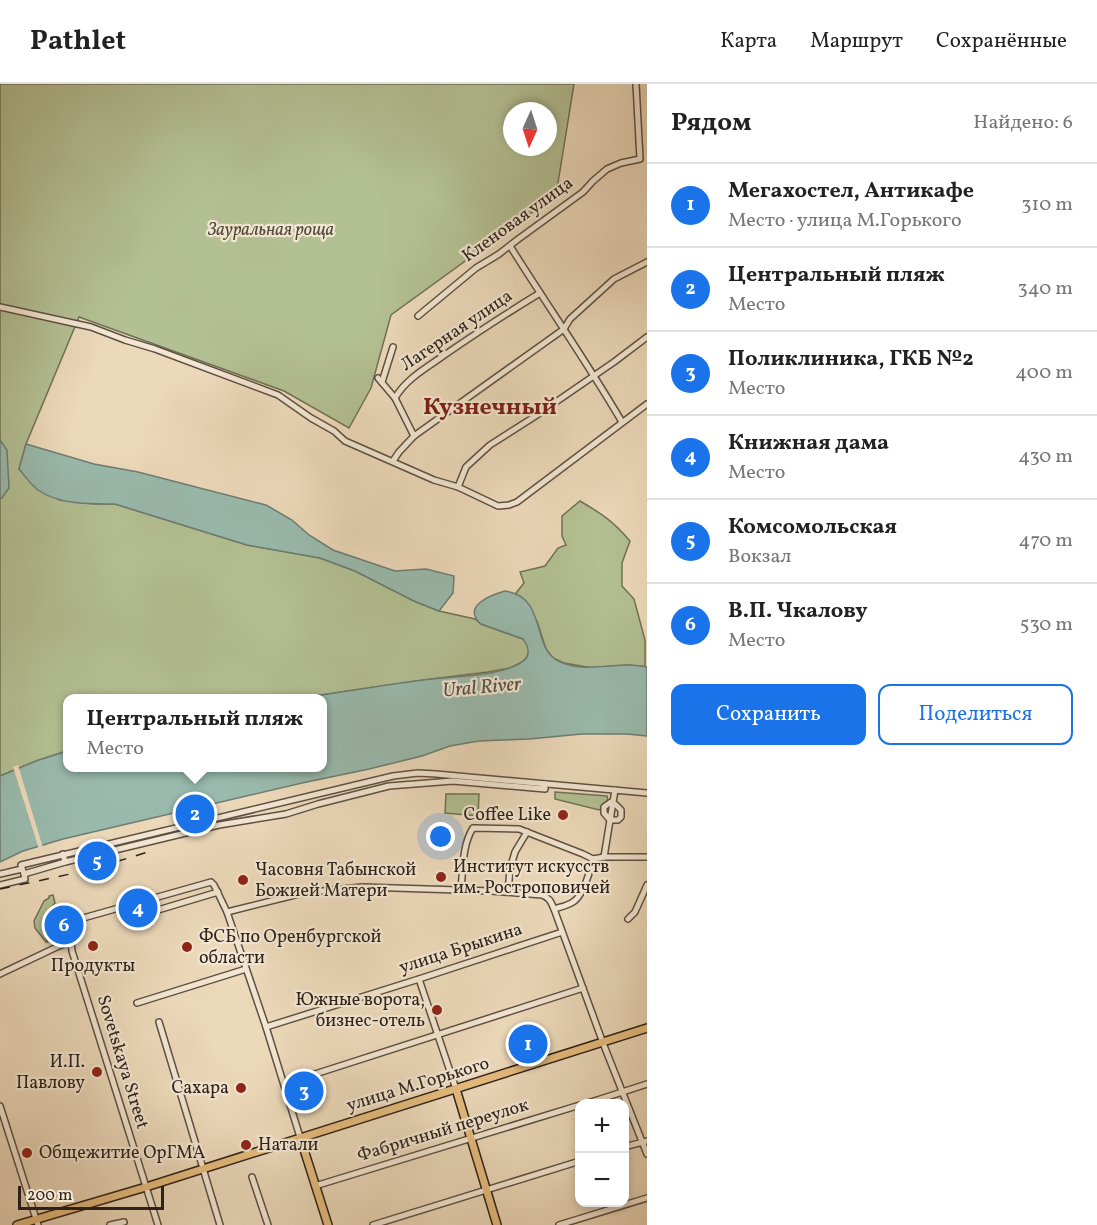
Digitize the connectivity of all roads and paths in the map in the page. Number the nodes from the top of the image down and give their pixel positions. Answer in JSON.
{"nodes":[{"id":1,"x":636,"y":84,"type":"edge"},
{"id":2,"x":510,"y":246,"type":"junction"},
{"id":3,"x":647,"y":262,"type":"edge"},
{"id":4,"x":540,"y":293,"type":"junction"},
{"id":5,"x":0,"y":307,"type":"edge"},
{"id":6,"x":418,"y":315,"type":"dead end"},
{"id":7,"x":564,"y":329,"type":"junction"},
{"id":8,"x":647,"y":337,"type":"edge"},
{"id":9,"x":393,"y":346,"type":"dead end"},
{"id":10,"x":595,"y":375,"type":"junction"},
{"id":11,"x":395,"y":398,"type":"junction"},
{"id":12,"x":647,"y":404,"type":"edge"},
{"id":13,"x":622,"y":422,"type":"junction"},
{"id":14,"x":414,"y":436,"type":"junction"},
{"id":15,"x":393,"y":461,"type":"junction"},
{"id":16,"x":458,"y":487,"type":"junction"},
{"id":17,"x":388,"y":778,"type":"junction"},
{"id":18,"x":357,"y":784,"type":"junction"},
{"id":19,"x":545,"y":784,"type":"junction"},
{"id":20,"x":389,"y":786,"type":"junction"},
{"id":21,"x":615,"y":790,"type":"junction"},
{"id":22,"x":326,"y":792,"type":"junction"},
{"id":23,"x":359,"y":793,"type":"junction"},
{"id":24,"x":647,"y":793,"type":"edge"},
{"id":25,"x":329,"y":801,"type":"junction"},
{"id":26,"x":283,"y":802,"type":"junction"},
{"id":27,"x":613,"y":803,"type":"junction"},
{"id":28,"x":255,"y":809,"type":"junction"},
{"id":29,"x":286,"y":814,"type":"junction"},
{"id":30,"x":258,"y":819,"type":"junction"},
{"id":31,"x":610,"y":820,"type":"junction"},
{"id":32,"x":193,"y":824,"type":"junction"},
{"id":33,"x":195,"y":831,"type":"junction"},
{"id":34,"x":528,"y":832,"type":"junction"},
{"id":35,"x":156,"y":833,"type":"junction"},
{"id":36,"x":158,"y":840,"type":"junction"},
{"id":37,"x":93,"y":847,"type":"junction"},
{"id":38,"x":63,"y":854,"type":"junction"},
{"id":39,"x":95,"y":855,"type":"junction"},
{"id":40,"x":604,"y":857,"type":"junction"},
{"id":41,"x":647,"y":857,"type":"edge"},
{"id":42,"x":593,"y":859,"type":"junction"},
{"id":43,"x":65,"y":862,"type":"junction"},
{"id":44,"x":23,"y":871,"type":"junction"},
{"id":45,"x":0,"y":874,"type":"edge"},
{"id":46,"x":0,"y":885,"type":"edge"},
{"id":47,"x":647,"y":885,"type":"edge"},
{"id":48,"x":186,"y":889,"type":"junction"},
{"id":49,"x":461,"y":890,"type":"junction"},
{"id":50,"x":218,"y":892,"type":"junction"},
{"id":51,"x":508,"y":892,"type":"junction"},
{"id":52,"x":172,"y":893,"type":"junction"},
{"id":53,"x":189,"y":900,"type":"junction"},
{"id":54,"x":143,"y":901,"type":"junction"},
{"id":55,"x":175,"y":904,"type":"junction"},
{"id":56,"x":124,"y":906,"type":"junction"},
{"id":57,"x":554,"y":909,"type":"junction"},
{"id":58,"x":227,"y":912,"type":"junction"},
{"id":59,"x":147,"y":913,"type":"junction"},
{"id":60,"x":628,"y":919,"type":"dead end"},
{"id":61,"x":562,"y":932,"type":"junction"},
{"id":62,"x":71,"y":942,"type":"junction"},
{"id":63,"x":246,"y":969,"type":"junction"},
{"id":64,"x":0,"y":974,"type":"edge"},
{"id":65,"x":419,"y":979,"type":"junction"},
{"id":66,"x":583,"y":987,"type":"junction"},
{"id":67,"x":137,"y":1003,"type":"dead end"},
{"id":68,"x":159,"y":1022,"type":"dead end"},
{"id":69,"x":266,"y":1027,"type":"junction"},
{"id":70,"x":647,"y":1028,"type":"edge"},
{"id":71,"x":437,"y":1034,"type":"junction"},
{"id":72,"x":603,"y":1043,"type":"junction"},
{"id":73,"x":284,"y":1084,"type":"junction"},
{"id":74,"x":647,"y":1084,"type":"edge"},
{"id":75,"x":456,"y":1089,"type":"junction"},
{"id":76,"x":623,"y":1092,"type":"junction"},
{"id":77,"x":601,"y":1099,"type":"edge"},
{"id":78,"x":0,"y":1106,"type":"edge"},
{"id":79,"x":575,"y":1106,"type":"edge"},
{"id":80,"x":300,"y":1137,"type":"junction"},
{"id":81,"x":471,"y":1139,"type":"junction"},
{"id":82,"x":645,"y":1142,"type":"edge"},
{"id":83,"x":629,"y":1147,"type":"edge"},
{"id":84,"x":647,"y":1154,"type":"edge"},
{"id":85,"x":575,"y":1162,"type":"edge"},
{"id":86,"x":203,"y":1168,"type":"junction"},
{"id":87,"x":252,"y":1177,"type":"dead end"},
{"id":88,"x":146,"y":1186,"type":"junction"},
{"id":89,"x":315,"y":1186,"type":"junction"},
{"id":90,"x":486,"y":1190,"type":"junction"},
{"id":91,"x":647,"y":1198,"type":"edge"},
{"id":92,"x":586,"y":1216,"type":"junction"},
{"id":93,"x":37,"y":1222,"type":"edge"},
{"id":94,"x":124,"y":1222,"type":"dead end"},
{"id":95,"x":17,"y":1225,"type":"edge"},
{"id":96,"x":110,"y":1225,"type":"edge"},
{"id":97,"x":158,"y":1225,"type":"edge"},
{"id":98,"x":220,"y":1225,"type":"edge"},
{"id":99,"x":268,"y":1225,"type":"edge"},
{"id":100,"x":328,"y":1225,"type":"edge"},
{"id":101,"x":374,"y":1225,"type":"edge"},
{"id":102,"x":497,"y":1225,"type":"edge"},
{"id":103,"x":559,"y":1225,"type":"edge"},
{"id":104,"x":588,"y":1225,"type":"edge"}],
"edges":[{"from":1,"to":2,"type":"street","name":"Кленовая улица"},
{"from":2,"to":4,"type":"street"},
{"from":2,"to":6,"type":"street","name":"Кленовая улица"},
{"from":3,"to":7,"type":"street"},
{"from":4,"to":7,"type":"street"},
{"from":4,"to":11,"type":"street","name":"Лагерная улица"},
{"from":5,"to":15,"type":"street"},
{"from":7,"to":10,"type":"street"},
{"from":7,"to":14,"type":"street"},
{"from":8,"to":10,"type":"street"},
{"from":9,"to":11,"type":"street"},
{"from":10,"to":13,"type":"street"},
{"from":10,"to":16,"type":"street"},
{"from":11,"to":14,"type":"street"},
{"from":12,"to":13,"type":"street"},
{"from":13,"to":16,"type":"street"},
{"from":14,"to":15,"type":"street"},
{"from":15,"to":16,"type":"street"},
{"from":17,"to":18,"type":"street"},
{"from":17,"to":19,"type":"street"},
{"from":17,"to":20,"type":"street"},
{"from":18,"to":22,"type":"street"},
{"from":18,"to":23,"type":"street"},
{"from":19,"to":20,"type":"street"},
{"from":19,"to":21,"type":"street"},
{"from":20,"to":23,"type":"street"},
{"from":21,"to":24,"type":"street"},
{"from":21,"to":27,"type":"street"},
{"from":22,"to":25,"type":"street"},
{"from":22,"to":26,"type":"street"},
{"from":23,"to":25,"type":"street"},
{"from":25,"to":29,"type":"street"},
{"from":26,"to":28,"type":"street"},
{"from":26,"to":29,"type":"street"},
{"from":27,"to":31,"type":"street"},
{"from":27,"to":31,"type":"street"},
{"from":28,"to":30,"type":"street"},
{"from":28,"to":32,"type":"street"},
{"from":29,"to":30,"type":"street"},
{"from":30,"to":33,"type":"street"},
{"from":31,"to":40,"type":"street"},
{"from":32,"to":33,"type":"street"},
{"from":32,"to":35,"type":"street"},
{"from":33,"to":36,"type":"street"},
{"from":34,"to":42,"type":"street"},
{"from":34,"to":49,"type":"street"},
{"from":34,"to":51,"type":"street"},
{"from":35,"to":36,"type":"street"},
{"from":35,"to":37,"type":"street"},
{"from":36,"to":39,"type":"street"},
{"from":37,"to":38,"type":"street"},
{"from":37,"to":39,"type":"street"},
{"from":38,"to":43,"type":"street"},
{"from":38,"to":44,"type":"street"},
{"from":39,"to":43,"type":"street"},
{"from":40,"to":41,"type":"street"},
{"from":40,"to":42,"type":"street"},
{"from":42,"to":57,"type":"street"},
{"from":43,"to":44,"type":"street"},
{"from":44,"to":45,"type":"street"},
{"from":44,"to":46,"type":"street"},
{"from":47,"to":60,"type":"street"},
{"from":48,"to":50,"type":"street"},
{"from":48,"to":52,"type":"street"},
{"from":48,"to":53,"type":"street"},
{"from":49,"to":51,"type":"street"},
{"from":49,"to":58,"type":"street"},
{"from":50,"to":53,"type":"street"},
{"from":50,"to":58,"type":"street"},
{"from":51,"to":57,"type":"street"},
{"from":52,"to":54,"type":"street"},
{"from":52,"to":55,"type":"street"},
{"from":53,"to":55,"type":"street"},
{"from":54,"to":56,"type":"street"},
{"from":54,"to":59,"type":"street"},
{"from":55,"to":59,"type":"street"},
{"from":56,"to":59,"type":"street"},
{"from":56,"to":62,"type":"street"},
{"from":57,"to":61,"type":"street"},
{"from":58,"to":63,"type":"street"},
{"from":61,"to":65,"type":"street","name":"улица Брыкина"},
{"from":61,"to":66,"type":"street"},
{"from":62,"to":64,"type":"street"},
{"from":62,"to":88,"type":"street","name":"Sovetskaya Street"},
{"from":63,"to":67,"type":"street"},
{"from":63,"to":69,"type":"street"},
{"from":65,"to":69,"type":"street","name":"улица Брыкина"},
{"from":65,"to":71,"type":"street"},
{"from":66,"to":71,"type":"street"},
{"from":66,"to":72,"type":"street"},
{"from":68,"to":86,"type":"street"},
{"from":69,"to":73,"type":"street"},
{"from":70,"to":72,"type":"main road","name":"улица М.Горького"},
{"from":71,"to":73,"type":"street"},
{"from":71,"to":75,"type":"street"},
{"from":72,"to":75,"type":"main road","name":"улица М.Горького"},
{"from":72,"to":76,"type":"street"},
{"from":73,"to":80,"type":"street"},
{"from":74,"to":76,"type":"street"},
{"from":75,"to":80,"type":"main road","name":"улица М.Горького"},
{"from":75,"to":81,"type":"main road"},
{"from":76,"to":77,"type":"street"},
{"from":76,"to":82,"type":"street"},
{"from":78,"to":93,"type":"street"},
{"from":79,"to":81,"type":"street","name":"Фабричный переулок"},
{"from":80,"to":86,"type":"main road","name":"улица М.Горького"},
{"from":80,"to":89,"type":"main road"},
{"from":81,"to":89,"type":"street","name":"Фабричный переулок"},
{"from":81,"to":90,"type":"main road"},
{"from":82,"to":83,"type":"street"},
{"from":82,"to":84,"type":"street"},
{"from":85,"to":90,"type":"street"},
{"from":86,"to":88,"type":"main road","name":"улица М.Горького"},
{"from":86,"to":98,"type":"street"},
{"from":87,"to":99,"type":"street"},
{"from":88,"to":93,"type":"main road","name":"улица М.Горького"},
{"from":88,"to":97,"type":"street","name":"Sovetskaya Street"},
{"from":89,"to":100,"type":"main road"},
{"from":90,"to":101,"type":"street"},
{"from":90,"to":102,"type":"main road"},
{"from":91,"to":92,"type":"street"},
{"from":92,"to":103,"type":"street"},
{"from":92,"to":104,"type":"street"},
{"from":93,"to":95,"type":"main road","name":"улица М.Горького"},
{"from":94,"to":96,"type":"street"}]}
